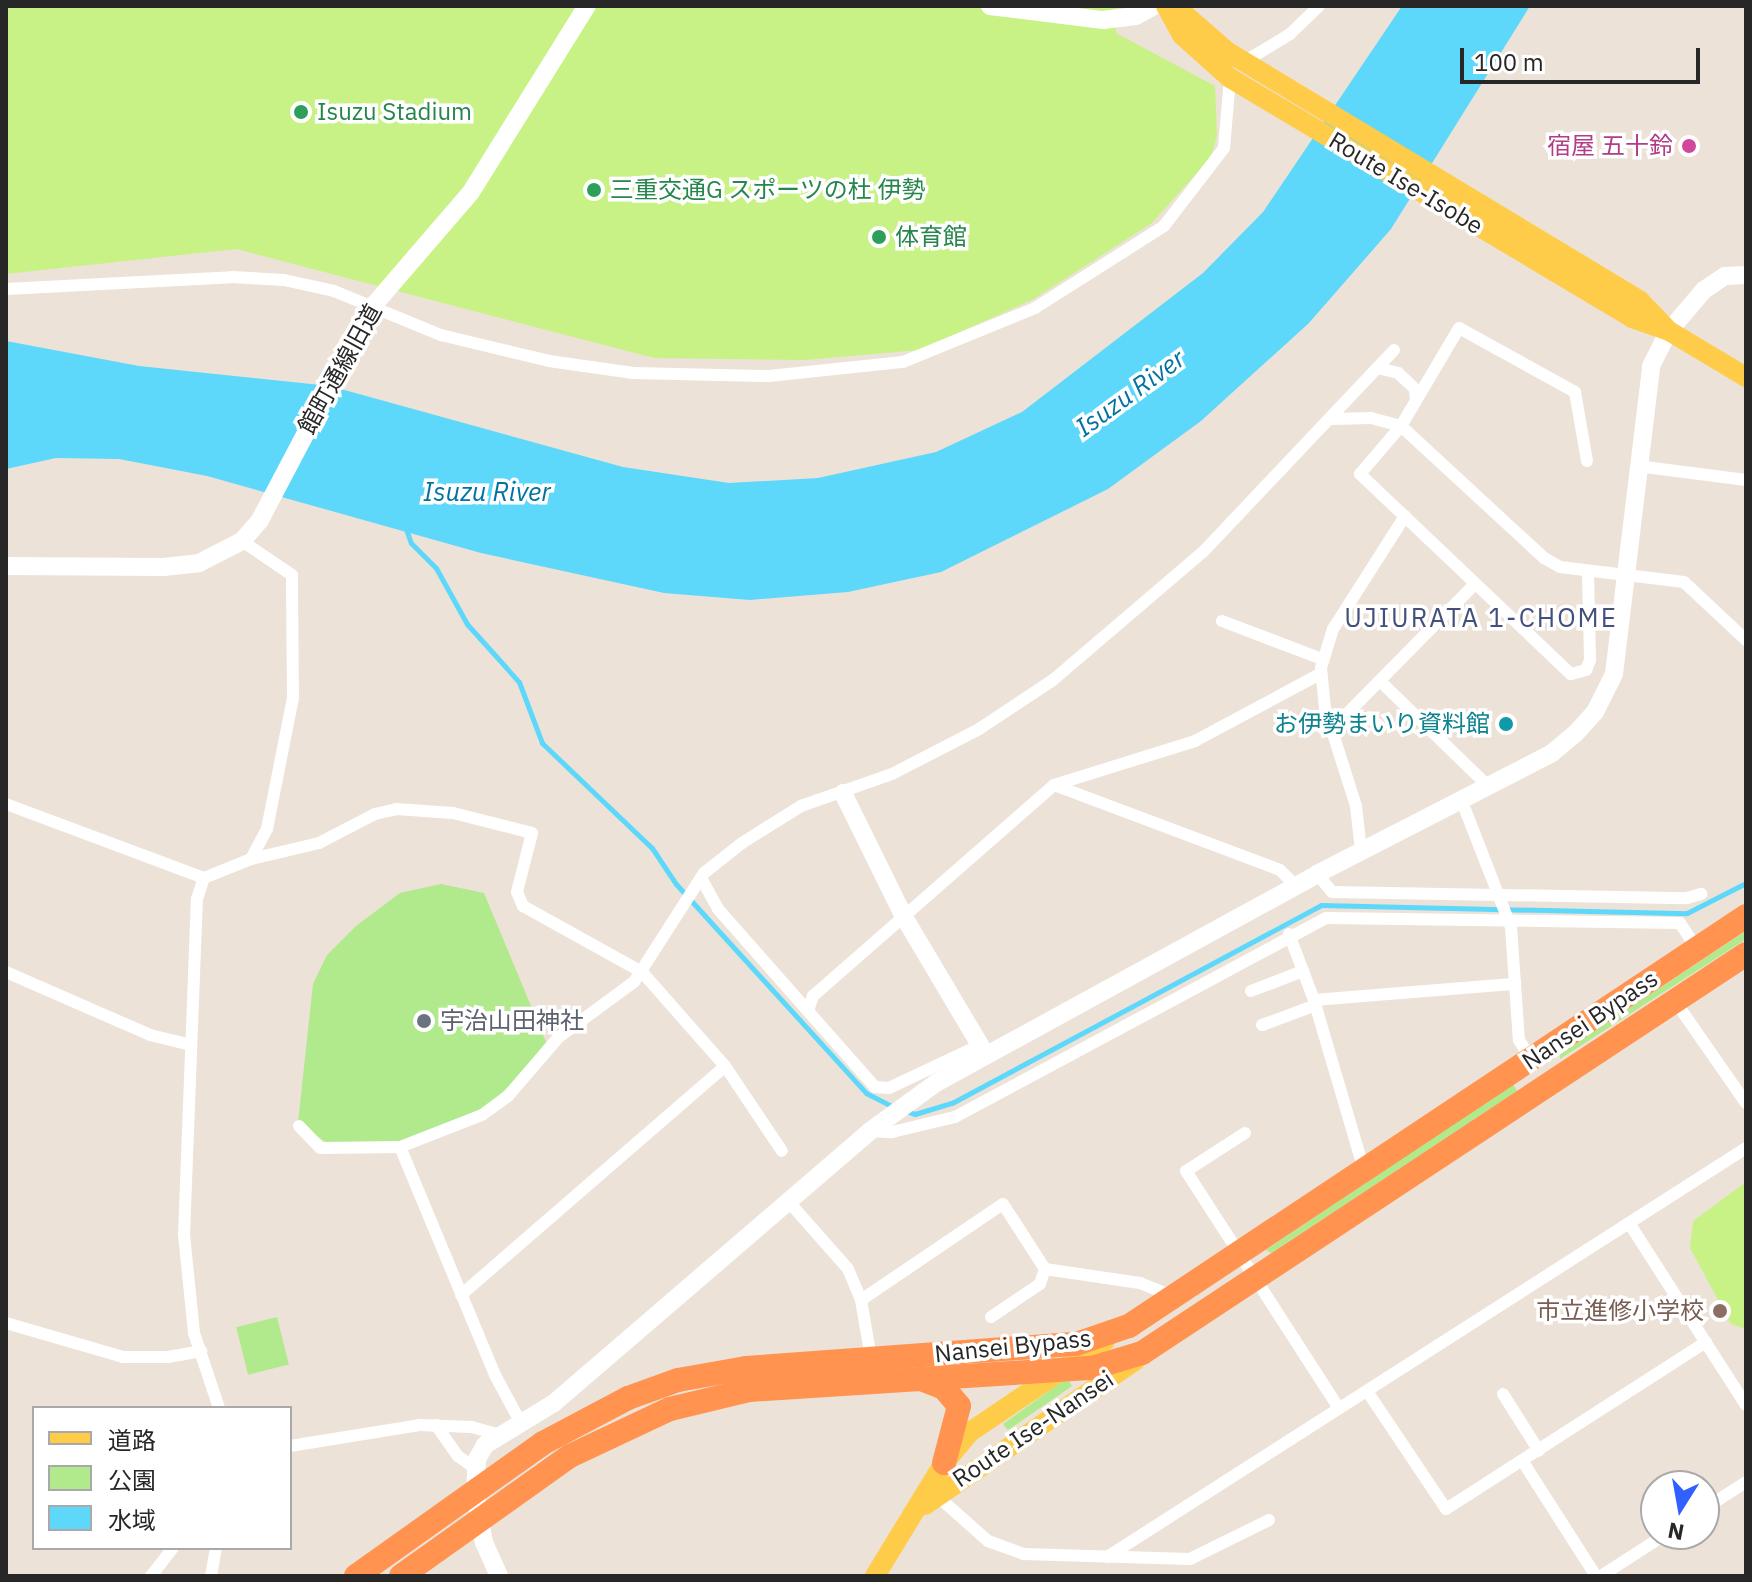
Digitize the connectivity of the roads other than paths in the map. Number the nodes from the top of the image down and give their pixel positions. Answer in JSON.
{"nodes":[{"id":1,"x":587,"y":6,"type":"edge"},
{"id":2,"x":990,"y":6,"type":"edge"},
{"id":3,"x":1154,"y":6,"type":"edge"},
{"id":4,"x":1166,"y":6,"type":"edge"},
{"id":5,"x":1175,"y":6,"type":"edge"},
{"id":6,"x":1319,"y":6,"type":"edge"},
{"id":7,"x":1244,"y":74,"type":"junction"},
{"id":8,"x":1746,"y":275,"type":"edge"},
{"id":9,"x":6,"y":289,"type":"edge"},
{"id":10,"x":370,"y":311,"type":"junction"},
{"id":11,"x":1669,"y":331,"type":"junction"},
{"id":12,"x":1394,"y":350,"type":"dead end"},
{"id":13,"x":1377,"y":368,"type":"junction"},
{"id":14,"x":1746,"y":377,"type":"edge"},
{"id":15,"x":1416,"y":400,"type":"junction"},
{"id":16,"x":1331,"y":419,"type":"junction"},
{"id":17,"x":1401,"y":426,"type":"junction"},
{"id":18,"x":1587,"y":461,"type":"dead end"},
{"id":19,"x":1637,"y":466,"type":"junction"},
{"id":20,"x":1746,"y":480,"type":"edge"},
{"id":21,"x":1405,"y":516,"type":"junction"},
{"id":22,"x":242,"y":541,"type":"junction"},
{"id":23,"x":6,"y":566,"type":"edge"},
{"id":24,"x":1588,"y":571,"type":"junction"},
{"id":25,"x":1627,"y":573,"type":"junction"},
{"id":26,"x":1474,"y":585,"type":"junction"},
{"id":27,"x":1222,"y":621,"type":"dead end"},
{"id":28,"x":1746,"y":640,"type":"edge"},
{"id":29,"x":1322,"y":659,"type":"junction"},
{"id":30,"x":1320,"y":674,"type":"junction"},
{"id":31,"x":1380,"y":681,"type":"junction"},
{"id":32,"x":1330,"y":731,"type":"junction"},
{"id":33,"x":1054,"y":785,"type":"junction"},
{"id":34,"x":1488,"y":786,"type":"junction"},
{"id":35,"x":843,"y":793,"type":"junction"},
{"id":36,"x":1461,"y":799,"type":"junction"},
{"id":37,"x":6,"y":804,"type":"edge"},
{"id":38,"x":1361,"y":851,"type":"junction"},
{"id":39,"x":251,"y":859,"type":"junction"},
{"id":40,"x":1317,"y":874,"type":"junction"},
{"id":41,"x":204,"y":878,"type":"junction"},
{"id":42,"x":698,"y":881,"type":"junction"},
{"id":43,"x":1296,"y":886,"type":"junction"},
{"id":44,"x":1497,"y":894,"type":"junction"},
{"id":45,"x":1701,"y":894,"type":"dead end"},
{"id":46,"x":1746,"y":916,"type":"edge"},
{"id":47,"x":904,"y":917,"type":"junction"},
{"id":48,"x":1507,"y":918,"type":"junction"},
{"id":49,"x":1289,"y":934,"type":"junction"},
{"id":50,"x":1696,"y":948,"type":"junction"},
{"id":51,"x":1746,"y":954,"type":"edge"},
{"id":52,"x":1303,"y":971,"type":"junction"},
{"id":53,"x":6,"y":972,"type":"edge"},
{"id":54,"x":642,"y":972,"type":"junction"},
{"id":55,"x":1515,"y":984,"type":"junction"},
{"id":56,"x":1251,"y":991,"type":"dead end"},
{"id":57,"x":1675,"y":1001,"type":"junction"},
{"id":58,"x":1315,"y":1002,"type":"junction"},
{"id":59,"x":809,"y":1008,"type":"junction"},
{"id":60,"x":1262,"y":1025,"type":"dead end"},
{"id":61,"x":191,"y":1045,"type":"junction"},
{"id":62,"x":983,"y":1050,"type":"junction"},
{"id":63,"x":1531,"y":1059,"type":"junction"},
{"id":64,"x":725,"y":1066,"type":"junction"},
{"id":65,"x":1746,"y":1103,"type":"edge"},
{"id":66,"x":299,"y":1126,"type":"dead end"},
{"id":67,"x":877,"y":1126,"type":"junction"},
{"id":68,"x":1245,"y":1133,"type":"dead end"},
{"id":69,"x":400,"y":1147,"type":"junction"},
{"id":70,"x":1746,"y":1148,"type":"edge"},
{"id":71,"x":782,"y":1151,"type":"dead end"},
{"id":72,"x":1364,"y":1170,"type":"junction"},
{"id":73,"x":789,"y":1202,"type":"junction"},
{"id":74,"x":1629,"y":1223,"type":"junction"},
{"id":75,"x":1239,"y":1253,"type":"junction"},
{"id":76,"x":1045,"y":1269,"type":"junction"},
{"id":77,"x":1254,"y":1282,"type":"junction"},
{"id":78,"x":461,"y":1295,"type":"junction"},
{"id":79,"x":1173,"y":1296,"type":"junction"},
{"id":80,"x":861,"y":1300,"type":"junction"},
{"id":81,"x":991,"y":1317,"type":"dead end"},
{"id":82,"x":6,"y":1323,"type":"edge"},
{"id":83,"x":1129,"y":1326,"type":"junction"},
{"id":84,"x":1706,"y":1342,"type":"junction"},
{"id":85,"x":1159,"y":1344,"type":"junction"},
{"id":86,"x":201,"y":1351,"type":"junction"},
{"id":87,"x":871,"y":1358,"type":"junction"},
{"id":88,"x":1057,"y":1371,"type":"junction"},
{"id":89,"x":923,"y":1380,"type":"junction"},
{"id":90,"x":1367,"y":1391,"type":"junction"},
{"id":91,"x":1503,"y":1394,"type":"dead end"},
{"id":92,"x":1746,"y":1405,"type":"edge"},
{"id":93,"x":218,"y":1406,"type":"edge"},
{"id":94,"x":1339,"y":1408,"type":"junction"},
{"id":95,"x":436,"y":1425,"type":"junction"},
{"id":96,"x":522,"y":1425,"type":"junction"},
{"id":97,"x":500,"y":1435,"type":"junction"},
{"id":98,"x":292,"y":1446,"type":"edge"},
{"id":99,"x":1539,"y":1451,"type":"junction"},
{"id":100,"x":1523,"y":1462,"type":"junction"},
{"id":101,"x":944,"y":1463,"type":"junction"},
{"id":102,"x":475,"y":1479,"type":"junction"},
{"id":103,"x":1746,"y":1482,"type":"edge"},
{"id":104,"x":936,"y":1495,"type":"junction"},
{"id":105,"x":1720,"y":1499,"type":"edge"},
{"id":106,"x":478,"y":1518,"type":"junction"},
{"id":107,"x":911,"y":1519,"type":"junction"},
{"id":108,"x":1269,"y":1520,"type":"dead end"},
{"id":109,"x":171,"y":1550,"type":"edge"},
{"id":110,"x":216,"y":1550,"type":"edge"},
{"id":111,"x":1640,"y":1550,"type":"edge"},
{"id":112,"x":1107,"y":1557,"type":"junction"},
{"id":113,"x":151,"y":1576,"type":"edge"},
{"id":114,"x":211,"y":1576,"type":"edge"},
{"id":115,"x":356,"y":1576,"type":"edge"},
{"id":116,"x":401,"y":1576,"type":"edge"},
{"id":117,"x":499,"y":1576,"type":"edge"},
{"id":118,"x":875,"y":1576,"type":"edge"},
{"id":119,"x":1598,"y":1576,"type":"edge"}],
"edges":[{"from":1,"to":10,"type":"street","name":"館町通線旧道"},
{"from":2,"to":3,"type":"street"},
{"from":4,"to":7,"type":"main road","name":"Route Ise-Isobe"},
{"from":5,"to":7,"type":"main road","name":"Route Ise-Isobe"},
{"from":6,"to":7,"type":"street"},
{"from":7,"to":10,"type":"street"},
{"from":7,"to":11,"type":"main road","name":"Route Ise-Isobe"},
{"from":8,"to":11,"type":"street"},
{"from":9,"to":10,"type":"street"},
{"from":10,"to":22,"type":"street","name":"館町通線旧道"},
{"from":11,"to":14,"type":"main road","name":"Route Ise-Isobe"},
{"from":11,"to":19,"type":"street"},
{"from":12,"to":13,"type":"street"},
{"from":13,"to":15,"type":"street"},
{"from":13,"to":16,"type":"street"},
{"from":15,"to":17,"type":"street"},
{"from":15,"to":18,"type":"street"},
{"from":16,"to":17,"type":"street"},
{"from":16,"to":35,"type":"street"},
{"from":17,"to":21,"type":"street"},
{"from":17,"to":24,"type":"street"},
{"from":19,"to":20,"type":"street"},
{"from":19,"to":25,"type":"street"},
{"from":21,"to":26,"type":"street"},
{"from":21,"to":29,"type":"street"},
{"from":22,"to":23,"type":"street","name":"館町通線旧道"},
{"from":22,"to":39,"type":"street"},
{"from":24,"to":25,"type":"street"},
{"from":24,"to":26,"type":"street"},
{"from":25,"to":28,"type":"street"},
{"from":25,"to":34,"type":"street"},
{"from":26,"to":31,"type":"street"},
{"from":27,"to":29,"type":"street"},
{"from":29,"to":30,"type":"street"},
{"from":30,"to":32,"type":"street"},
{"from":30,"to":33,"type":"street"},
{"from":31,"to":32,"type":"street"},
{"from":31,"to":34,"type":"street"},
{"from":32,"to":38,"type":"street"},
{"from":33,"to":43,"type":"street"},
{"from":33,"to":47,"type":"street"},
{"from":34,"to":36,"type":"street"},
{"from":35,"to":42,"type":"street"},
{"from":35,"to":47,"type":"street"},
{"from":36,"to":38,"type":"street"},
{"from":36,"to":44,"type":"street"},
{"from":37,"to":41,"type":"street"},
{"from":38,"to":40,"type":"street"},
{"from":39,"to":41,"type":"street"},
{"from":39,"to":54,"type":"street"},
{"from":40,"to":43,"type":"street"},
{"from":40,"to":44,"type":"street"},
{"from":41,"to":61,"type":"street"},
{"from":42,"to":54,"type":"street"},
{"from":42,"to":59,"type":"street"},
{"from":43,"to":62,"type":"street"},
{"from":44,"to":45,"type":"street"},
{"from":44,"to":48,"type":"street"},
{"from":46,"to":50,"type":"highway","name":"Nansei Bypass"},
{"from":47,"to":59,"type":"street"},
{"from":47,"to":62,"type":"street"},
{"from":48,"to":49,"type":"street"},
{"from":48,"to":50,"type":"street"},
{"from":48,"to":55,"type":"street"},
{"from":49,"to":52,"type":"street"},
{"from":49,"to":67,"type":"street"},
{"from":50,"to":63,"type":"highway","name":"Nansei Bypass"},
{"from":51,"to":57,"type":"highway","name":"Nansei Bypass"},
{"from":52,"to":56,"type":"street"},
{"from":52,"to":58,"type":"street"},
{"from":53,"to":61,"type":"street"},
{"from":54,"to":64,"type":"street"},
{"from":54,"to":69,"type":"street"},
{"from":55,"to":58,"type":"street"},
{"from":55,"to":63,"type":"street"},
{"from":57,"to":65,"type":"street"},
{"from":57,"to":77,"type":"highway","name":"Nansei Bypass"},
{"from":58,"to":60,"type":"street"},
{"from":58,"to":72,"type":"street"},
{"from":59,"to":62,"type":"street"},
{"from":61,"to":86,"type":"street"},
{"from":62,"to":67,"type":"street"},
{"from":63,"to":72,"type":"highway","name":"Nansei Bypass"},
{"from":64,"to":71,"type":"street"},
{"from":64,"to":78,"type":"street"},
{"from":66,"to":69,"type":"street"},
{"from":67,"to":73,"type":"street"},
{"from":68,"to":75,"type":"street"},
{"from":69,"to":78,"type":"street"},
{"from":70,"to":74,"type":"street"},
{"from":72,"to":75,"type":"highway","name":"Nansei Bypass"},
{"from":73,"to":80,"type":"street"},
{"from":73,"to":96,"type":"street"},
{"from":74,"to":84,"type":"street"},
{"from":74,"to":90,"type":"street"},
{"from":75,"to":77,"type":"street"},
{"from":75,"to":79,"type":"highway","name":"Nansei Bypass"},
{"from":76,"to":79,"type":"street"},
{"from":76,"to":80,"type":"street"},
{"from":76,"to":81,"type":"street"},
{"from":77,"to":85,"type":"highway","name":"Nansei Bypass"},
{"from":77,"to":94,"type":"street"},
{"from":78,"to":96,"type":"street"},
{"from":79,"to":83,"type":"highway","name":"Nansei Bypass"},
{"from":80,"to":87,"type":"street"},
{"from":82,"to":86,"type":"street"},
{"from":83,"to":87,"type":"highway","name":"Nansei Bypass"},
{"from":83,"to":88,"type":"main road","name":"Route Ise-Nansei"},
{"from":84,"to":92,"type":"street"},
{"from":84,"to":99,"type":"street"},
{"from":85,"to":88,"type":"highway","name":"Nansei Bypass"},
{"from":85,"to":104,"type":"main road","name":"Route Ise-Nansei"},
{"from":86,"to":93,"type":"street"},
{"from":87,"to":102,"type":"highway","name":"Nansei Bypass"},
{"from":88,"to":89,"type":"highway","name":"Nansei Bypass"},
{"from":88,"to":101,"type":"main road","name":"Route Ise-Nansei"},
{"from":89,"to":101,"type":"highway"},
{"from":89,"to":106,"type":"highway","name":"Nansei Bypass"},
{"from":90,"to":94,"type":"street"},
{"from":90,"to":100,"type":"street"},
{"from":91,"to":99,"type":"street"},
{"from":94,"to":112,"type":"street"},
{"from":95,"to":97,"type":"street"},
{"from":95,"to":98,"type":"street"},
{"from":95,"to":102,"type":"street"},
{"from":96,"to":97,"type":"street"},
{"from":97,"to":102,"type":"street"},
{"from":99,"to":100,"type":"street"},
{"from":100,"to":119,"type":"street"},
{"from":101,"to":107,"type":"main road","name":"Route Ise-Nansei"},
{"from":102,"to":106,"type":"street"},
{"from":102,"to":115,"type":"highway","name":"Nansei Bypass"},
{"from":103,"to":105,"type":"street"},
{"from":104,"to":107,"type":"main road","name":"Route Ise-Nansei"},
{"from":104,"to":112,"type":"street"},
{"from":106,"to":116,"type":"highway","name":"Nansei Bypass"},
{"from":106,"to":117,"type":"street"},
{"from":107,"to":118,"type":"main road","name":"Route Ise-Nansei"},
{"from":108,"to":112,"type":"street"},
{"from":109,"to":113,"type":"street"},
{"from":110,"to":114,"type":"street"},
{"from":111,"to":119,"type":"street"}]}
